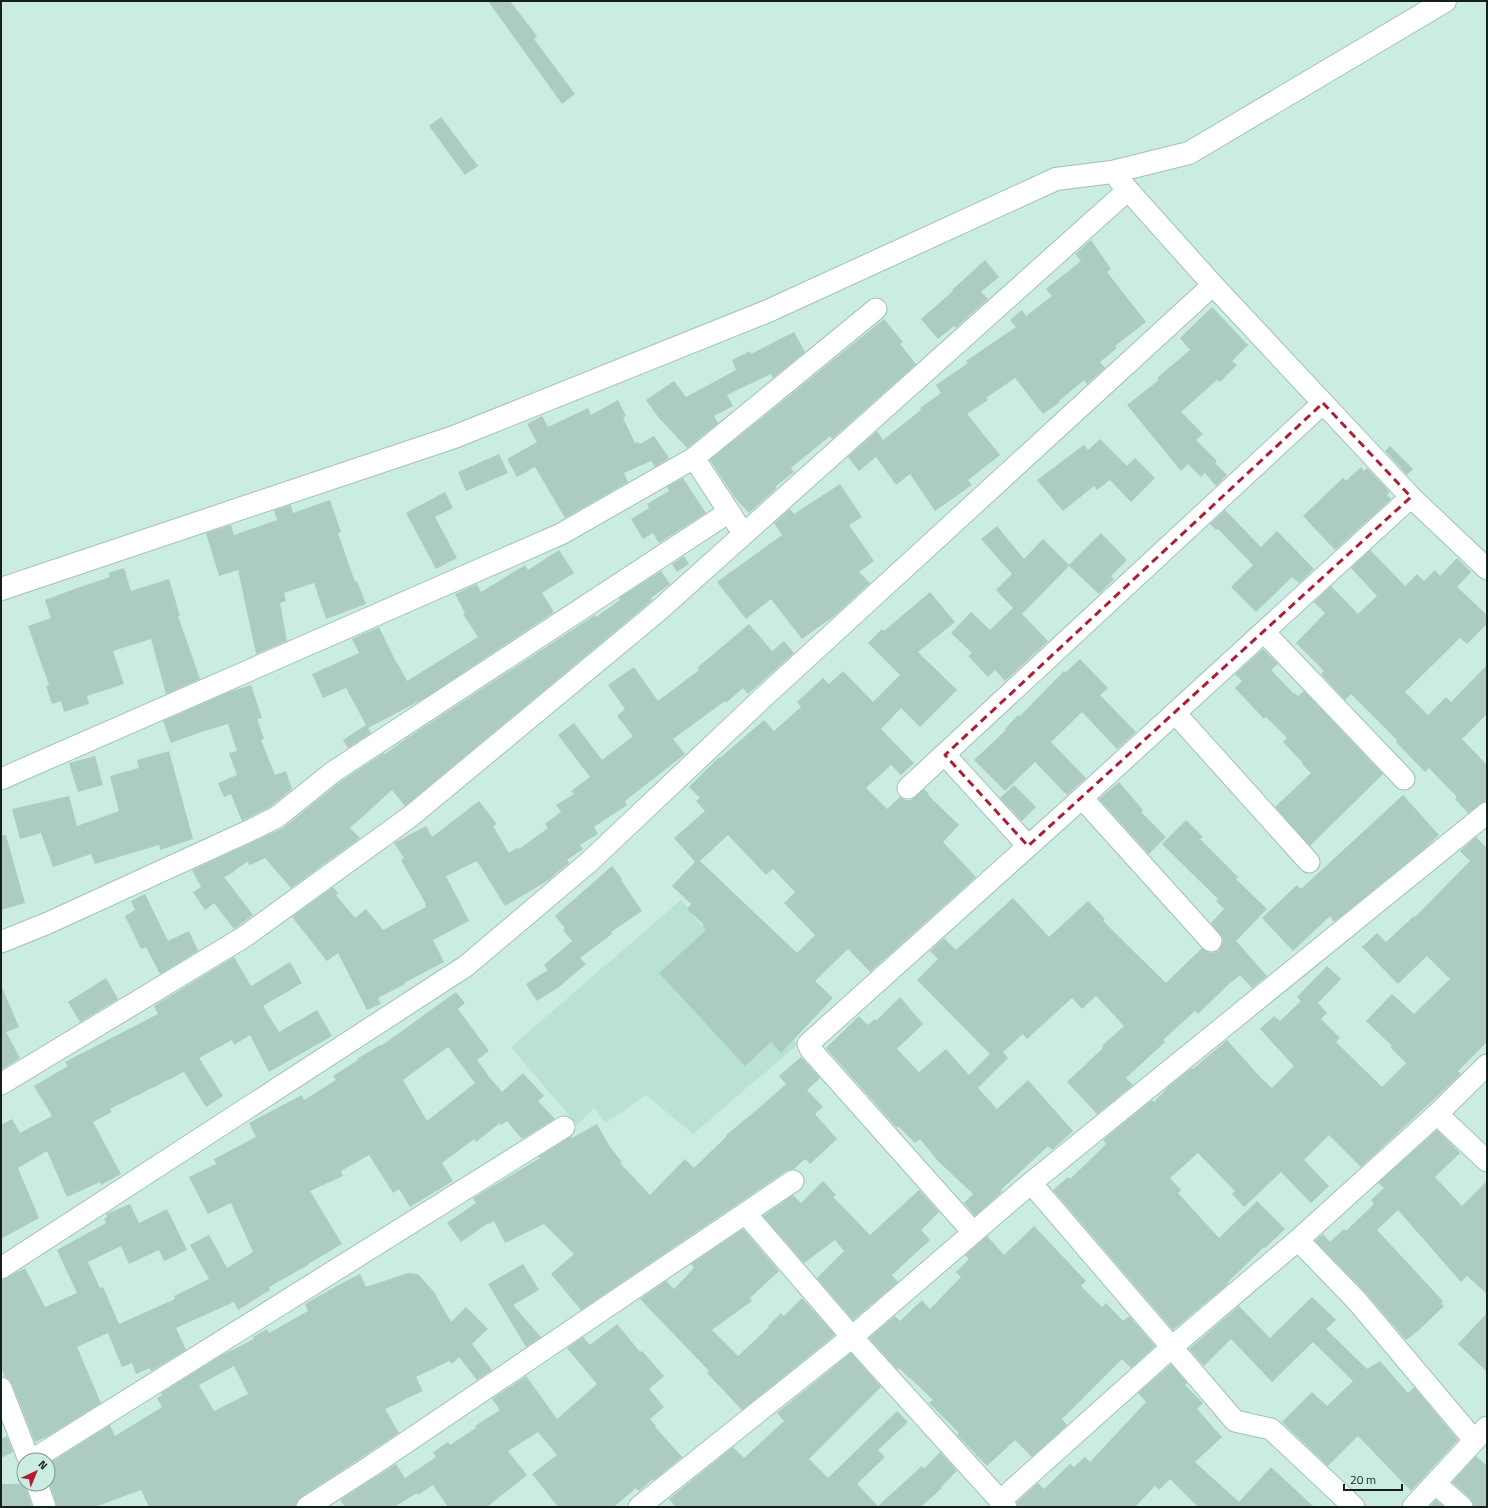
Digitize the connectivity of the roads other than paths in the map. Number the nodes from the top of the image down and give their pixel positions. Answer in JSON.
{"nodes":[{"id":1,"x":1444,"y":1,"type":"edge"},
{"id":2,"x":1112,"y":172,"type":"junction"},
{"id":3,"x":1128,"y":190,"type":"junction"},
{"id":4,"x":1213,"y":285,"type":"junction"},
{"id":5,"x":876,"y":309,"type":"dead end"},
{"id":6,"x":1323,"y":403,"type":"junction"},
{"id":7,"x":694,"y":458,"type":"junction"},
{"id":8,"x":1411,"y":497,"type":"junction"},
{"id":9,"x":729,"y":512,"type":"junction"},
{"id":10,"x":744,"y":534,"type":"junction"},
{"id":11,"x":1487,"y":569,"type":"edge"},
{"id":12,"x":1,"y":589,"type":"edge"},
{"id":13,"x":1264,"y":632,"type":"junction"},
{"id":14,"x":1175,"y":713,"type":"junction"},
{"id":15,"x":945,"y":755,"type":"junction"},
{"id":16,"x":1,"y":779,"type":"edge"},
{"id":17,"x":1404,"y":779,"type":"dead end"},
{"id":18,"x":908,"y":788,"type":"dead end"},
{"id":19,"x":1082,"y":798,"type":"junction"},
{"id":20,"x":1487,"y":812,"type":"edge"},
{"id":21,"x":1028,"y":846,"type":"junction"},
{"id":22,"x":1308,"y":862,"type":"dead end"},
{"id":23,"x":1211,"y":941,"type":"dead end"},
{"id":24,"x":1,"y":942,"type":"edge"},
{"id":25,"x":1487,"y":1065,"type":"edge"},
{"id":26,"x":1,"y":1084,"type":"edge"},
{"id":27,"x":1437,"y":1114,"type":"junction"},
{"id":28,"x":564,"y":1127,"type":"dead end"},
{"id":29,"x":1487,"y":1161,"type":"edge"},
{"id":30,"x":793,"y":1181,"type":"dead end"},
{"id":31,"x":1031,"y":1182,"type":"junction"},
{"id":32,"x":746,"y":1214,"type":"junction"},
{"id":33,"x":973,"y":1232,"type":"junction"},
{"id":34,"x":1298,"y":1240,"type":"junction"},
{"id":35,"x":1,"y":1268,"type":"edge"},
{"id":36,"x":852,"y":1337,"type":"junction"},
{"id":37,"x":1172,"y":1347,"type":"junction"},
{"id":38,"x":1,"y":1388,"type":"edge"},
{"id":39,"x":1480,"y":1433,"type":"edge"},
{"id":40,"x":28,"y":1452,"type":"edge"},
{"id":41,"x":44,"y":1452,"type":"edge"},
{"id":42,"x":1435,"y":1483,"type":"junction"},
{"id":43,"x":40,"y":1492,"type":"edge"},
{"id":44,"x":1003,"y":1504,"type":"edge"},
{"id":45,"x":45,"y":1507,"type":"edge"},
{"id":46,"x":307,"y":1507,"type":"edge"},
{"id":47,"x":639,"y":1507,"type":"edge"},
{"id":48,"x":1354,"y":1507,"type":"edge"},
{"id":49,"x":1413,"y":1507,"type":"edge"},
{"id":50,"x":1462,"y":1507,"type":"edge"}],
"edges":[{"from":1,"to":2,"type":"street"},
{"from":2,"to":3,"type":"street"},
{"from":2,"to":12,"type":"street"},
{"from":3,"to":4,"type":"street"},
{"from":3,"to":10,"type":"street"},
{"from":4,"to":6,"type":"street"},
{"from":4,"to":35,"type":"street"},
{"from":5,"to":7,"type":"street"},
{"from":6,"to":8,"type":"street"},
{"from":6,"to":15,"type":"street"},
{"from":7,"to":9,"type":"street"},
{"from":7,"to":16,"type":"street"},
{"from":8,"to":11,"type":"street"},
{"from":8,"to":13,"type":"street"},
{"from":9,"to":10,"type":"street"},
{"from":9,"to":24,"type":"street"},
{"from":10,"to":26,"type":"street"},
{"from":13,"to":14,"type":"street"},
{"from":13,"to":17,"type":"street"},
{"from":14,"to":19,"type":"street"},
{"from":14,"to":22,"type":"street"},
{"from":15,"to":18,"type":"street"},
{"from":15,"to":21,"type":"street"},
{"from":19,"to":21,"type":"street"},
{"from":19,"to":23,"type":"street"},
{"from":20,"to":31,"type":"street"},
{"from":21,"to":33,"type":"street"},
{"from":25,"to":27,"type":"street"},
{"from":27,"to":29,"type":"street"},
{"from":27,"to":34,"type":"street"},
{"from":28,"to":41,"type":"street"},
{"from":30,"to":32,"type":"street"},
{"from":31,"to":33,"type":"street"},
{"from":31,"to":37,"type":"street"},
{"from":32,"to":36,"type":"street"},
{"from":32,"to":46,"type":"street"},
{"from":33,"to":36,"type":"street"},
{"from":34,"to":37,"type":"street"},
{"from":34,"to":39,"type":"street"},
{"from":36,"to":44,"type":"street"},
{"from":36,"to":47,"type":"street"},
{"from":37,"to":44,"type":"street"},
{"from":37,"to":48,"type":"street"},
{"from":38,"to":40,"type":"street"},
{"from":39,"to":42,"type":"street"},
{"from":42,"to":49,"type":"street"},
{"from":42,"to":50,"type":"street"},
{"from":43,"to":45,"type":"street"}]}
